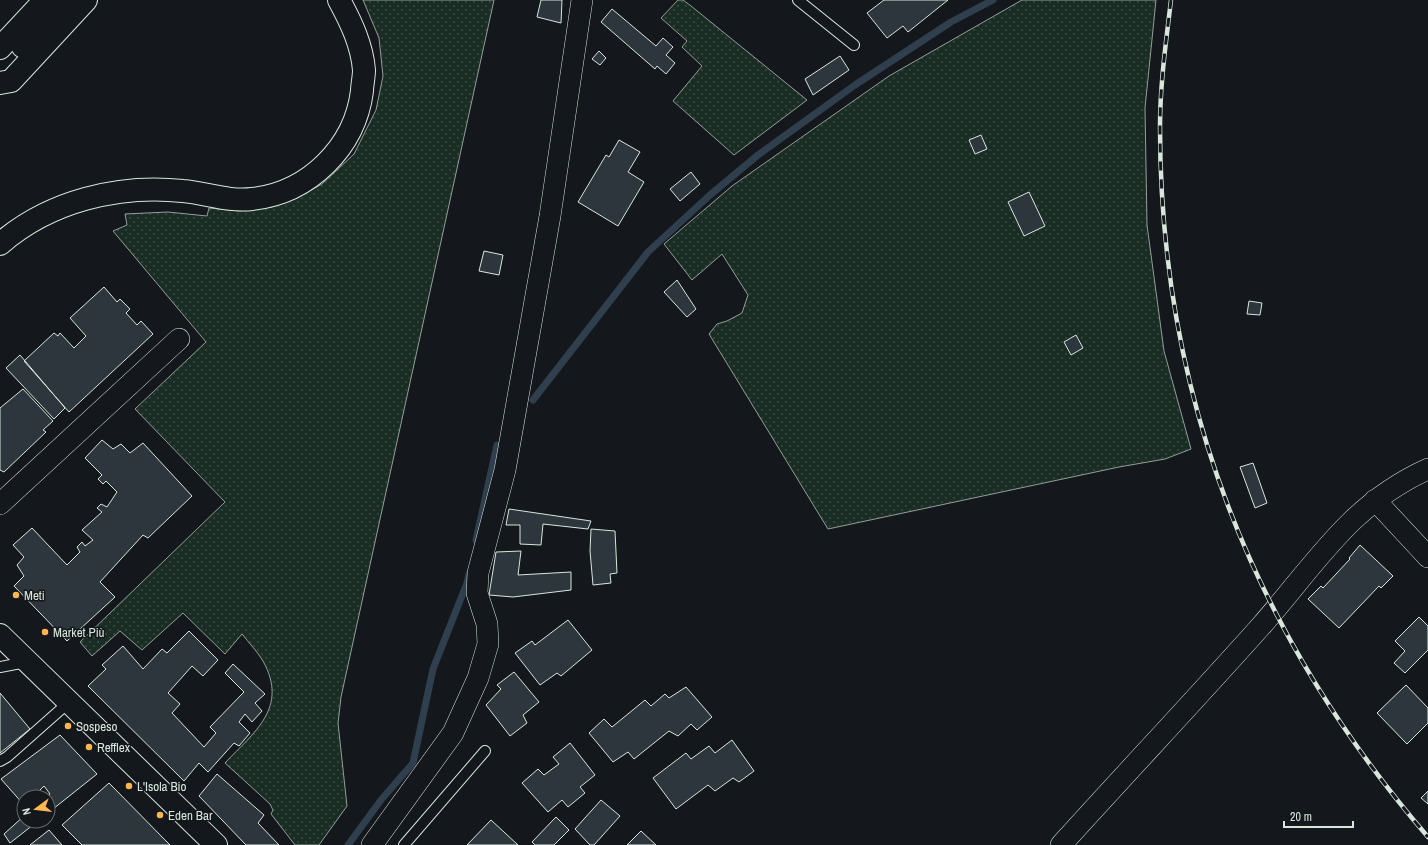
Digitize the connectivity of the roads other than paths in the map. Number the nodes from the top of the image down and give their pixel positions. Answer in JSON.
{"nodes":[{"id":1,"x":45,"y":0,"type":"edge"},
{"id":2,"x":66,"y":0,"type":"edge"},
{"id":3,"x":86,"y":0,"type":"edge"},
{"id":4,"x":582,"y":0,"type":"edge"},
{"id":5,"x":798,"y":0,"type":"edge"},
{"id":6,"x":338,"y":5,"type":"edge"},
{"id":7,"x":854,"y":45,"type":"dead end"},
{"id":8,"x":0,"y":48,"type":"edge"},
{"id":9,"x":4,"y":79,"type":"edge"},
{"id":10,"x":0,"y":244,"type":"edge"},
{"id":11,"x":179,"y":338,"type":"dead end"},
{"id":12,"x":1428,"y":469,"type":"edge"},
{"id":13,"x":1374,"y":500,"type":"junction"},
{"id":14,"x":0,"y":504,"type":"edge"},
{"id":15,"x":1428,"y":557,"type":"edge"},
{"id":16,"x":0,"y":635,"type":"edge"},
{"id":17,"x":26,"y":662,"type":"junction"},
{"id":18,"x":0,"y":667,"type":"edge"},
{"id":19,"x":68,"y":703,"type":"junction"},
{"id":20,"x":485,"y":751,"type":"dead end"},
{"id":21,"x":0,"y":761,"type":"edge"},
{"id":22,"x":216,"y":845,"type":"edge"},
{"id":23,"x":372,"y":845,"type":"edge"},
{"id":24,"x":404,"y":845,"type":"edge"},
{"id":25,"x":1061,"y":845,"type":"edge"}],
"edges":[{"from":1,"to":8,"type":"main road"},
{"from":2,"to":9,"type":"main road"},
{"from":3,"to":9,"type":"main road"},
{"from":4,"to":23,"type":"street"},
{"from":5,"to":7,"type":"lane"},
{"from":6,"to":10,"type":"main road"},
{"from":11,"to":14,"type":"street"},
{"from":12,"to":13,"type":"street"},
{"from":13,"to":15,"type":"street"},
{"from":13,"to":25,"type":"street"},
{"from":16,"to":17,"type":"main road"},
{"from":17,"to":18,"type":"lane"},
{"from":17,"to":19,"type":"main road"},
{"from":19,"to":21,"type":"lane"},
{"from":19,"to":22,"type":"main road"},
{"from":20,"to":24,"type":"lane"}]}
